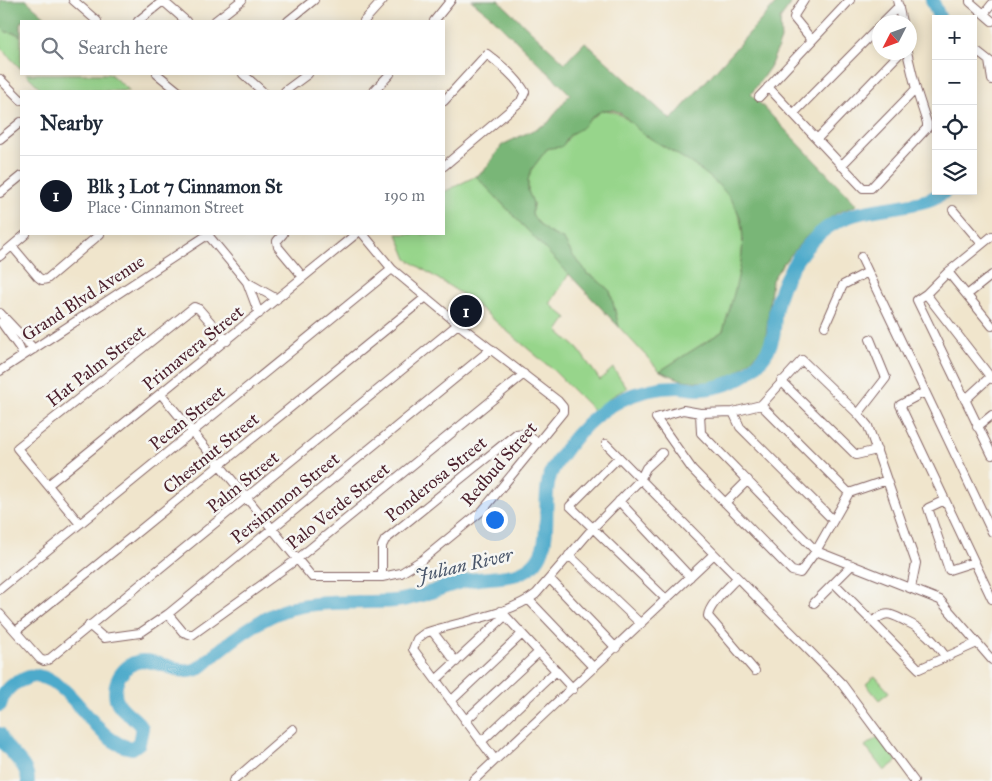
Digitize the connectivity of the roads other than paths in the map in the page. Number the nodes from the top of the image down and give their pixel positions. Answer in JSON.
{"nodes":[{"id":1,"x":72,"y":0,"type":"edge"},
{"id":2,"x":163,"y":0,"type":"edge"},
{"id":3,"x":242,"y":0,"type":"edge"},
{"id":4,"x":314,"y":0,"type":"edge"},
{"id":5,"x":383,"y":0,"type":"edge"},
{"id":6,"x":451,"y":0,"type":"edge"},
{"id":7,"x":804,"y":0,"type":"edge"},
{"id":8,"x":850,"y":0,"type":"edge"},
{"id":9,"x":970,"y":0,"type":"edge"},
{"id":10,"x":898,"y":3,"type":"edge"},
{"id":11,"x":992,"y":4,"type":"edge"},
{"id":12,"x":984,"y":14,"type":"junction"},
{"id":13,"x":889,"y":15,"type":"edge"},
{"id":14,"x":96,"y":20,"type":"edge"},
{"id":15,"x":139,"y":20,"type":"edge"},
{"id":16,"x":185,"y":20,"type":"edge"},
{"id":17,"x":216,"y":20,"type":"edge"},
{"id":18,"x":289,"y":20,"type":"edge"},
{"id":19,"x":365,"y":20,"type":"edge"},
{"id":20,"x":435,"y":20,"type":"edge"},
{"id":21,"x":992,"y":20,"type":"edge"},
{"id":22,"x":872,"y":34,"type":"edge"},
{"id":23,"x":812,"y":40,"type":"junction"},
{"id":24,"x":978,"y":52,"type":"dead end"},
{"id":25,"x":893,"y":60,"type":"edge"},
{"id":26,"x":910,"y":60,"type":"edge"},
{"id":27,"x":990,"y":62,"type":"edge"},
{"id":28,"x":158,"y":75,"type":"edge"},
{"id":29,"x":244,"y":75,"type":"edge"},
{"id":30,"x":307,"y":75,"type":"edge"},
{"id":31,"x":389,"y":75,"type":"edge"},
{"id":32,"x":992,"y":80,"type":"edge"},
{"id":33,"x":1,"y":82,"type":"edge"},
{"id":34,"x":768,"y":87,"type":"junction"},
{"id":35,"x":916,"y":89,"type":"junction"},
{"id":36,"x":177,"y":90,"type":"edge"},
{"id":37,"x":261,"y":90,"type":"edge"},
{"id":38,"x":286,"y":90,"type":"edge"},
{"id":39,"x":375,"y":90,"type":"edge"},
{"id":40,"x":759,"y":97,"type":"dead end"},
{"id":41,"x":20,"y":99,"type":"edge"},
{"id":42,"x":445,"y":100,"type":"edge"},
{"id":43,"x":793,"y":114,"type":"junction"},
{"id":44,"x":20,"y":123,"type":"edge"},
{"id":45,"x":0,"y":139,"type":"edge"},
{"id":46,"x":817,"y":140,"type":"junction"},
{"id":47,"x":445,"y":165,"type":"edge"},
{"id":48,"x":841,"y":166,"type":"junction"},
{"id":49,"x":20,"y":177,"type":"edge"},
{"id":50,"x":0,"y":193,"type":"edge"},
{"id":51,"x":954,"y":210,"type":"dead end"},
{"id":52,"x":25,"y":235,"type":"edge"},
{"id":53,"x":99,"y":235,"type":"edge"},
{"id":54,"x":206,"y":235,"type":"edge"},
{"id":55,"x":209,"y":235,"type":"edge"},
{"id":56,"x":282,"y":235,"type":"edge"},
{"id":57,"x":355,"y":235,"type":"edge"},
{"id":58,"x":364,"y":235,"type":"edge"},
{"id":59,"x":992,"y":236,"type":"edge"},
{"id":60,"x":982,"y":244,"type":"junction"},
{"id":61,"x":12,"y":246,"type":"junction"},
{"id":62,"x":0,"y":256,"type":"edge"},
{"id":63,"x":861,"y":257,"type":"dead end"},
{"id":64,"x":392,"y":269,"type":"junction"},
{"id":65,"x":868,"y":272,"type":"junction"},
{"id":66,"x":948,"y":272,"type":"junction"},
{"id":67,"x":992,"y":275,"type":"edge"},
{"id":68,"x":303,"y":277,"type":"junction"},
{"id":69,"x":247,"y":282,"type":"junction"},
{"id":70,"x":926,"y":294,"type":"junction"},
{"id":71,"x":967,"y":295,"type":"junction"},
{"id":72,"x":426,"y":297,"type":"junction"},
{"id":73,"x":277,"y":299,"type":"junction"},
{"id":74,"x":0,"y":313,"type":"edge"},
{"id":75,"x":259,"y":314,"type":"junction"},
{"id":76,"x":989,"y":315,"type":"edge"},
{"id":77,"x":0,"y":320,"type":"edge"},
{"id":78,"x":458,"y":324,"type":"junction"},
{"id":79,"x":825,"y":326,"type":"dead end"},
{"id":80,"x":992,"y":326,"type":"edge"},
{"id":81,"x":870,"y":339,"type":"dead end"},
{"id":82,"x":227,"y":341,"type":"junction"},
{"id":83,"x":34,"y":349,"type":"junction"},
{"id":84,"x":491,"y":349,"type":"junction"},
{"id":85,"x":23,"y":356,"type":"junction"},
{"id":86,"x":0,"y":371,"type":"edge"},
{"id":87,"x":524,"y":374,"type":"junction"},
{"id":88,"x":991,"y":378,"type":"edge"},
{"id":89,"x":781,"y":381,"type":"junction"},
{"id":90,"x":925,"y":392,"type":"junction"},
{"id":91,"x":162,"y":394,"type":"junction"},
{"id":92,"x":965,"y":400,"type":"junction"},
{"id":93,"x":761,"y":405,"type":"junction"},
{"id":94,"x":733,"y":412,"type":"junction"},
{"id":95,"x":700,"y":413,"type":"junction"},
{"id":96,"x":858,"y":414,"type":"junction"},
{"id":97,"x":992,"y":415,"type":"edge"},
{"id":98,"x":977,"y":427,"type":"junction"},
{"id":99,"x":193,"y":432,"type":"junction"},
{"id":100,"x":538,"y":443,"type":"junction"},
{"id":101,"x":606,"y":444,"type":"dead end"},
{"id":102,"x":877,"y":450,"type":"junction"},
{"id":103,"x":662,"y":453,"type":"dead end"},
{"id":104,"x":992,"y":454,"type":"edge"},
{"id":105,"x":619,"y":457,"type":"junction"},
{"id":106,"x":220,"y":466,"type":"junction"},
{"id":107,"x":640,"y":480,"type":"junction"},
{"id":108,"x":748,"y":480,"type":"junction"},
{"id":109,"x":887,"y":480,"type":"junction"},
{"id":110,"x":48,"y":486,"type":"junction"},
{"id":111,"x":849,"y":493,"type":"junction"},
{"id":112,"x":246,"y":499,"type":"junction"},
{"id":113,"x":945,"y":500,"type":"junction"},
{"id":114,"x":619,"y":501,"type":"junction"},
{"id":115,"x":725,"y":503,"type":"junction"},
{"id":116,"x":833,"y":520,"type":"junction"},
{"id":117,"x":80,"y":524,"type":"junction"},
{"id":118,"x":271,"y":529,"type":"junction"},
{"id":119,"x":592,"y":529,"type":"junction"},
{"id":120,"x":992,"y":532,"type":"edge"},
{"id":121,"x":816,"y":552,"type":"junction"},
{"id":122,"x":714,"y":554,"type":"junction"},
{"id":123,"x":569,"y":555,"type":"junction"},
{"id":124,"x":296,"y":560,"type":"junction"},
{"id":125,"x":974,"y":562,"type":"junction"},
{"id":126,"x":852,"y":566,"type":"junction"},
{"id":127,"x":690,"y":576,"type":"junction"},
{"id":128,"x":382,"y":577,"type":"junction"},
{"id":129,"x":737,"y":578,"type":"junction"},
{"id":130,"x":550,"y":579,"type":"junction"},
{"id":131,"x":834,"y":583,"type":"junction"},
{"id":132,"x":989,"y":586,"type":"edge"},
{"id":133,"x":911,"y":588,"type":"junction"},
{"id":134,"x":0,"y":590,"type":"edge"},
{"id":135,"x":666,"y":599,"type":"junction"},
{"id":136,"x":992,"y":599,"type":"edge"},
{"id":137,"x":529,"y":600,"type":"junction"},
{"id":138,"x":814,"y":603,"type":"dead end"},
{"id":139,"x":503,"y":613,"type":"junction"},
{"id":140,"x":0,"y":614,"type":"edge"},
{"id":141,"x":168,"y":614,"type":"junction"},
{"id":142,"x":873,"y":622,"type":"junction"},
{"id":143,"x":641,"y":624,"type":"junction"},
{"id":144,"x":90,"y":626,"type":"junction"},
{"id":145,"x":16,"y":631,"type":"junction"},
{"id":146,"x":432,"y":631,"type":"junction"},
{"id":147,"x":522,"y":634,"type":"junction"},
{"id":148,"x":977,"y":643,"type":"junction"},
{"id":149,"x":616,"y":648,"type":"junction"},
{"id":150,"x":539,"y":652,"type":"junction"},
{"id":151,"x":946,"y":657,"type":"junction"},
{"id":152,"x":992,"y":660,"type":"edge"},
{"id":153,"x":456,"y":662,"type":"junction"},
{"id":154,"x":594,"y":668,"type":"junction"},
{"id":155,"x":556,"y":671,"type":"junction"},
{"id":156,"x":755,"y":671,"type":"dead end"},
{"id":157,"x":436,"y":680,"type":"junction"},
{"id":158,"x":573,"y":688,"type":"junction"},
{"id":159,"x":451,"y":700,"type":"junction"},
{"id":160,"x":465,"y":721,"type":"junction"},
{"id":161,"x":293,"y":730,"type":"dead end"},
{"id":162,"x":481,"y":742,"type":"junction"},
{"id":163,"x":495,"y":760,"type":"junction"},
{"id":164,"x":233,"y":781,"type":"edge"},
{"id":165,"x":473,"y":781,"type":"edge"},
{"id":166,"x":914,"y":781,"type":"edge"}],
"edges":[{"from":1,"to":14,"type":"street"},
{"from":2,"to":15,"type":"street"},
{"from":2,"to":16,"type":"street"},
{"from":3,"to":17,"type":"street"},
{"from":4,"to":18,"type":"street"},
{"from":5,"to":19,"type":"street"},
{"from":6,"to":20,"type":"street"},
{"from":7,"to":23,"type":"street"},
{"from":8,"to":23,"type":"street"},
{"from":9,"to":12,"type":"street"},
{"from":10,"to":13,"type":"street"},
{"from":11,"to":12,"type":"street"},
{"from":12,"to":21,"type":"street"},
{"from":22,"to":43,"type":"street"},
{"from":23,"to":34,"type":"street"},
{"from":24,"to":27,"type":"street"},
{"from":25,"to":46,"type":"street"},
{"from":26,"to":35,"type":"street"},
{"from":27,"to":32,"type":"street"},
{"from":28,"to":36,"type":"street"},
{"from":29,"to":37,"type":"street"},
{"from":30,"to":38,"type":"street"},
{"from":31,"to":39,"type":"street"},
{"from":33,"to":41,"type":"street"},
{"from":34,"to":40,"type":"street"},
{"from":34,"to":43,"type":"street"},
{"from":35,"to":48,"type":"street"},
{"from":35,"to":48,"type":"street"},
{"from":42,"to":47,"type":"street"},
{"from":43,"to":46,"type":"street"},
{"from":44,"to":45,"type":"street"},
{"from":46,"to":48,"type":"street"},
{"from":49,"to":50,"type":"street"},
{"from":51,"to":60,"type":"street"},
{"from":52,"to":61,"type":"street"},
{"from":53,"to":61,"type":"street"},
{"from":54,"to":83,"type":"street","name":"Grand Blvd Avenue"},
{"from":55,"to":69,"type":"street"},
{"from":56,"to":68,"type":"street"},
{"from":57,"to":68,"type":"street","name":"Primavera Street"},
{"from":58,"to":64,"type":"street"},
{"from":59,"to":60,"type":"street"},
{"from":60,"to":66,"type":"street"},
{"from":61,"to":62,"type":"street"},
{"from":63,"to":65,"type":"street"},
{"from":64,"to":72,"type":"street"},
{"from":64,"to":99,"type":"street","name":"Pecan Street"},
{"from":65,"to":79,"type":"street"},
{"from":65,"to":90,"type":"street"},
{"from":66,"to":70,"type":"street"},
{"from":66,"to":71,"type":"street"},
{"from":67,"to":71,"type":"street"},
{"from":68,"to":73,"type":"street","name":"Primavera Street"},
{"from":69,"to":73,"type":"street"},
{"from":69,"to":75,"type":"street"},
{"from":70,"to":88,"type":"street"},
{"from":70,"to":92,"type":"street"},
{"from":71,"to":76,"type":"street"},
{"from":72,"to":78,"type":"street"},
{"from":72,"to":106,"type":"street","name":"Chestnut Street"},
{"from":73,"to":75,"type":"street","name":"Primavera Street"},
{"from":74,"to":83,"type":"street"},
{"from":75,"to":82,"type":"street","name":"Primavera Street"},
{"from":76,"to":80,"type":"street"},
{"from":77,"to":85,"type":"street"},
{"from":78,"to":84,"type":"street"},
{"from":78,"to":112,"type":"street","name":"Palm Street"},
{"from":81,"to":96,"type":"street"},
{"from":82,"to":91,"type":"street","name":"Primavera Street"},
{"from":82,"to":110,"type":"street","name":"Hat Palm Street"},
{"from":83,"to":85,"type":"street","name":"Grand Blvd Avenue"},
{"from":84,"to":87,"type":"street"},
{"from":84,"to":118,"type":"street","name":"Persimmon Street"},
{"from":85,"to":86,"type":"street","name":"Grand Blvd Avenue"},
{"from":87,"to":100,"type":"street","name":"Redbud Street"},
{"from":87,"to":124,"type":"street","name":"Palo Verde Street"},
{"from":88,"to":92,"type":"street"},
{"from":89,"to":93,"type":"street"},
{"from":89,"to":96,"type":"street"},
{"from":89,"to":102,"type":"street"},
{"from":90,"to":113,"type":"street"},
{"from":90,"to":120,"type":"street"},
{"from":91,"to":99,"type":"street","name":"Redbud Street"},
{"from":91,"to":110,"type":"street","name":"Primavera Street"},
{"from":92,"to":98,"type":"street"},
{"from":93,"to":94,"type":"street"},
{"from":93,"to":111,"type":"street"},
{"from":94,"to":95,"type":"street"},
{"from":94,"to":116,"type":"street"},
{"from":95,"to":108,"type":"street"},
{"from":95,"to":115,"type":"street"},
{"from":96,"to":102,"type":"street"},
{"from":97,"to":98,"type":"street"},
{"from":98,"to":104,"type":"street"},
{"from":99,"to":106,"type":"street","name":"Redbud Street"},
{"from":99,"to":117,"type":"street","name":"Pecan Street"},
{"from":100,"to":128,"type":"street","name":"Redbud Street"},
{"from":100,"to":128,"type":"street","name":"Ponderosa Street"},
{"from":101,"to":105,"type":"street"},
{"from":102,"to":109,"type":"street"},
{"from":103,"to":107,"type":"street"},
{"from":105,"to":107,"type":"street"},
{"from":105,"to":119,"type":"street"},
{"from":106,"to":112,"type":"street","name":"Redbud Street"},
{"from":106,"to":145,"type":"street","name":"Chestnut Street"},
{"from":107,"to":114,"type":"street"},
{"from":107,"to":122,"type":"street"},
{"from":108,"to":115,"type":"street"},
{"from":108,"to":121,"type":"street"},
{"from":109,"to":111,"type":"street"},
{"from":109,"to":133,"type":"street"},
{"from":110,"to":117,"type":"street"},
{"from":111,"to":116,"type":"street"},
{"from":112,"to":118,"type":"street","name":"Redbud Street"},
{"from":112,"to":144,"type":"street","name":"Palm Street"},
{"from":113,"to":125,"type":"street"},
{"from":113,"to":125,"type":"street"},
{"from":114,"to":119,"type":"street"},
{"from":114,"to":127,"type":"street"},
{"from":115,"to":121,"type":"street"},
{"from":116,"to":121,"type":"street"},
{"from":117,"to":134,"type":"street","name":"Pecan Street"},
{"from":118,"to":124,"type":"street","name":"Redbud Street"},
{"from":118,"to":141,"type":"street","name":"Persimmon Street"},
{"from":119,"to":123,"type":"street"},
{"from":119,"to":135,"type":"street"},
{"from":121,"to":126,"type":"street"},
{"from":122,"to":127,"type":"street"},
{"from":122,"to":129,"type":"street"},
{"from":123,"to":130,"type":"street"},
{"from":123,"to":143,"type":"street"},
{"from":124,"to":128,"type":"street","name":"Redbud Street"},
{"from":124,"to":141,"type":"street","name":"Palo Verde Street"},
{"from":125,"to":132,"type":"street"},
{"from":126,"to":131,"type":"street"},
{"from":126,"to":133,"type":"street"},
{"from":127,"to":135,"type":"street"},
{"from":129,"to":156,"type":"street"},
{"from":129,"to":166,"type":"street"},
{"from":130,"to":137,"type":"street"},
{"from":130,"to":149,"type":"street"},
{"from":131,"to":138,"type":"street"},
{"from":131,"to":142,"type":"street"},
{"from":132,"to":136,"type":"street"},
{"from":133,"to":148,"type":"street"},
{"from":135,"to":143,"type":"street"},
{"from":137,"to":139,"type":"street"},
{"from":137,"to":154,"type":"street"},
{"from":139,"to":146,"type":"street"},
{"from":139,"to":147,"type":"street"},
{"from":139,"to":153,"type":"street"},
{"from":140,"to":145,"type":"street"},
{"from":141,"to":144,"type":"street","name":"Persimmon Street"},
{"from":142,"to":151,"type":"street"},
{"from":142,"to":151,"type":"street"},
{"from":143,"to":149,"type":"street"},
{"from":144,"to":145,"type":"street","name":"Palm Street"},
{"from":146,"to":153,"type":"street"},
{"from":146,"to":157,"type":"street"},
{"from":147,"to":150,"type":"street"},
{"from":147,"to":159,"type":"street"},
{"from":148,"to":151,"type":"street"},
{"from":148,"to":152,"type":"street"},
{"from":149,"to":154,"type":"street"},
{"from":150,"to":155,"type":"street"},
{"from":150,"to":160,"type":"street"},
{"from":153,"to":157,"type":"street"},
{"from":154,"to":158,"type":"street"},
{"from":155,"to":158,"type":"street"},
{"from":155,"to":162,"type":"street"},
{"from":157,"to":159,"type":"street"},
{"from":158,"to":163,"type":"street"},
{"from":159,"to":160,"type":"street"},
{"from":160,"to":162,"type":"street"},
{"from":161,"to":164,"type":"street"},
{"from":162,"to":163,"type":"street"},
{"from":163,"to":165,"type":"street"}]}
